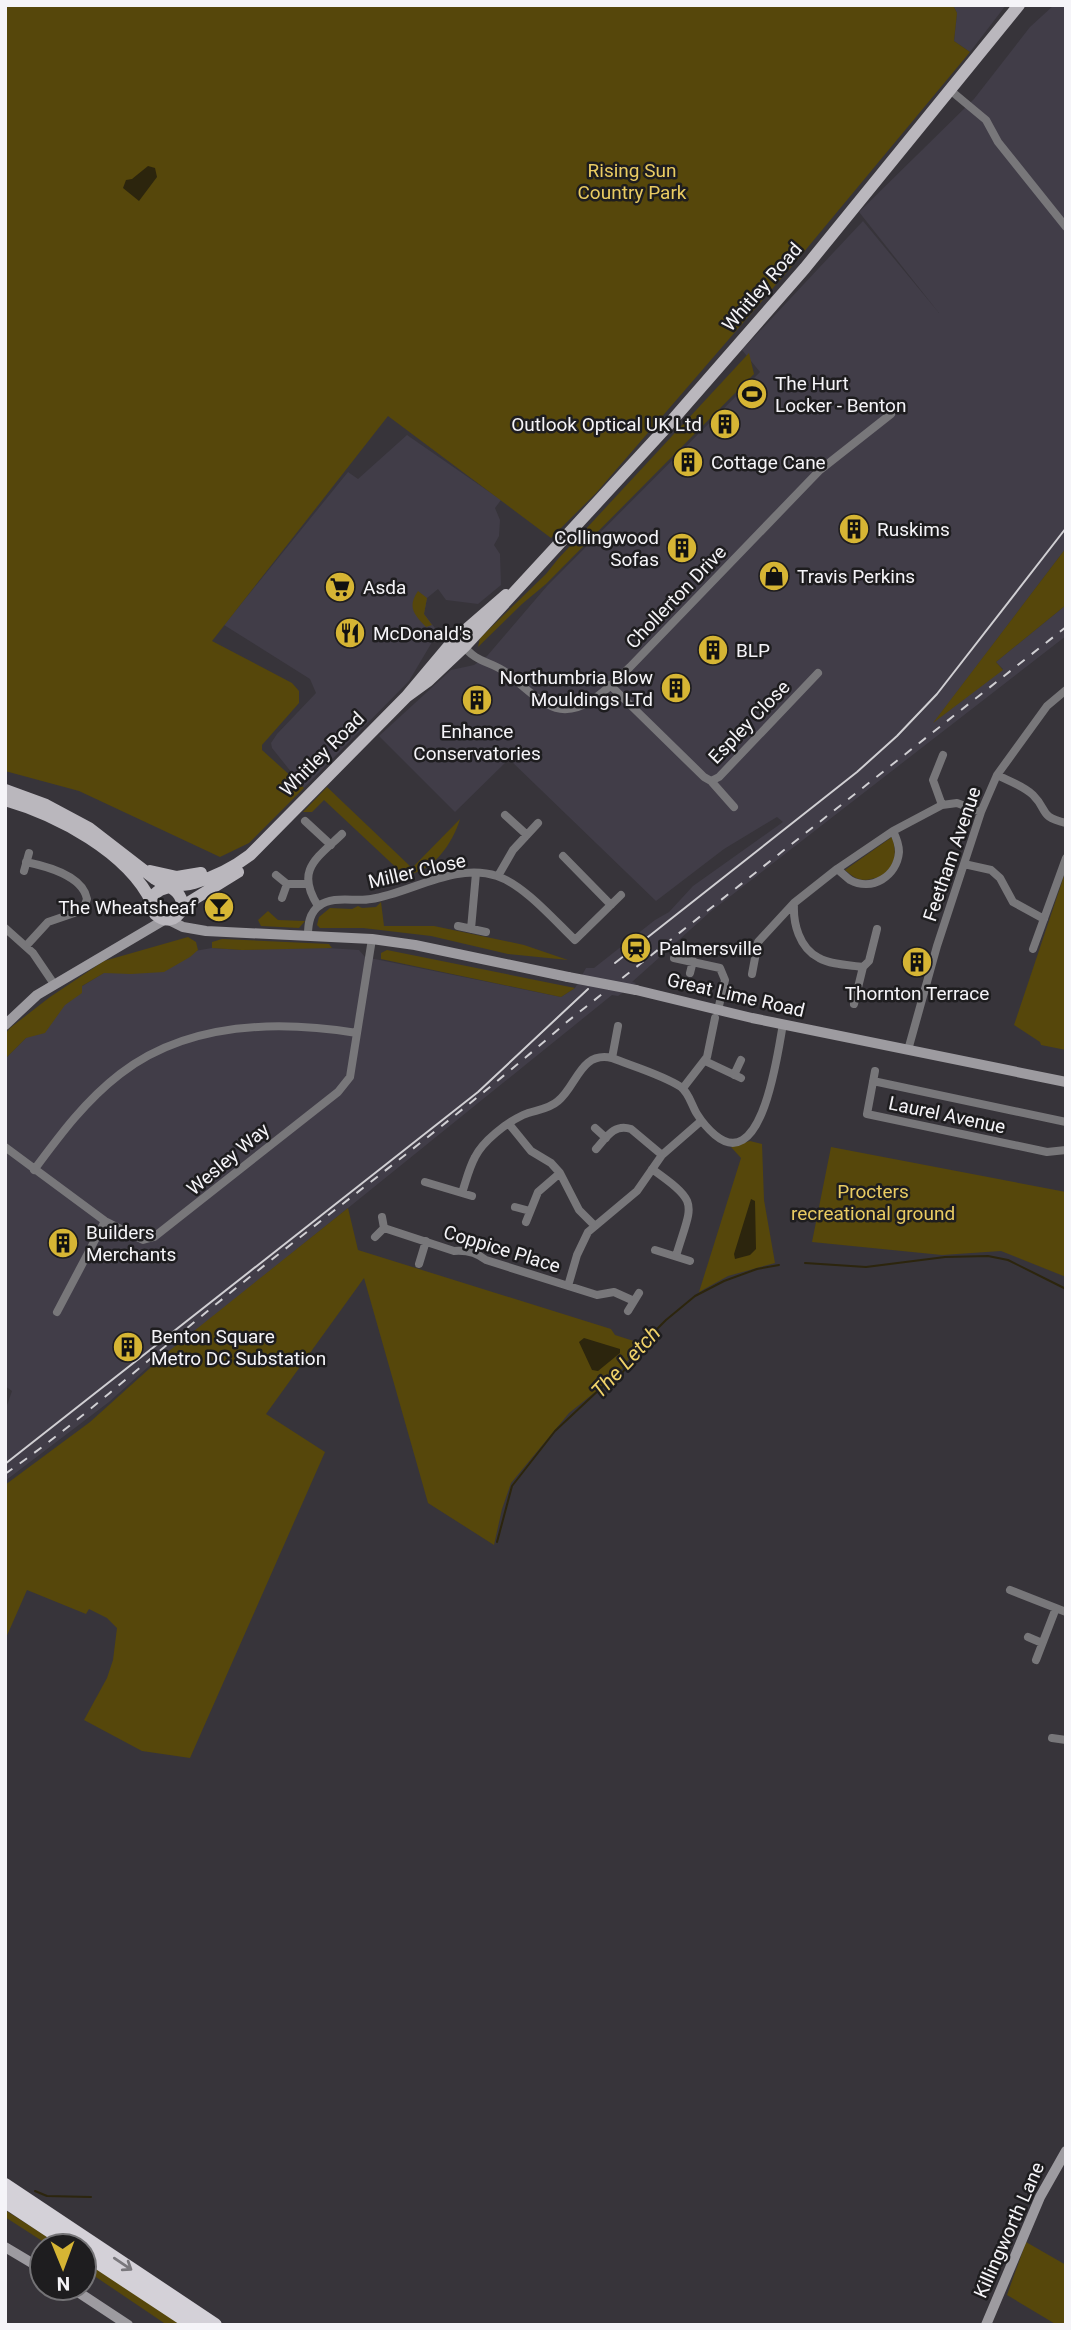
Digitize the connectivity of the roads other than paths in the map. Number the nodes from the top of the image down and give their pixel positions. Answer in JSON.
{"nodes":[{"id":1,"x":1020,"y":5,"type":"edge"},
{"id":2,"x":950,"y":90,"type":"junction"},
{"id":3,"x":1066,"y":227,"type":"edge"},
{"id":4,"x":891,"y":414,"type":"dead end"},
{"id":5,"x":522,"y":584,"type":"junction"},
{"id":6,"x":459,"y":641,"type":"junction"},
{"id":7,"x":818,"y":673,"type":"dead end"},
{"id":8,"x":610,"y":685,"type":"junction"},
{"id":9,"x":1066,"y":690,"type":"edge"},
{"id":10,"x":943,"y":755,"type":"dead end"},
{"id":11,"x":997,"y":775,"type":"junction"},
{"id":12,"x":711,"y":781,"type":"junction"},
{"id":13,"x":5,"y":790,"type":"edge"},
{"id":14,"x":5,"y":800,"type":"edge"},
{"id":15,"x":942,"y":805,"type":"junction"},
{"id":16,"x":734,"y":807,"type":"dead end"},
{"id":17,"x":981,"y":812,"type":"junction"},
{"id":18,"x":505,"y":815,"type":"dead end"},
{"id":19,"x":305,"y":821,"type":"dead end"},
{"id":20,"x":538,"y":823,"type":"dead end"},
{"id":21,"x":1066,"y":823,"type":"edge"},
{"id":22,"x":892,"y":831,"type":"junction"},
{"id":23,"x":342,"y":834,"type":"dead end"},
{"id":24,"x":527,"y":835,"type":"junction"},
{"id":25,"x":266,"y":840,"type":"junction"},
{"id":26,"x":331,"y":845,"type":"junction"},
{"id":27,"x":563,"y":856,"type":"dead end"},
{"id":28,"x":1066,"y":858,"type":"edge"},
{"id":29,"x":26,"y":862,"type":"dead end"},
{"id":30,"x":964,"y":864,"type":"junction"},
{"id":31,"x":140,"y":867,"type":"junction"},
{"id":32,"x":575,"y":869,"type":"junction"},
{"id":33,"x":838,"y":869,"type":"junction"},
{"id":34,"x":476,"y":873,"type":"junction"},
{"id":35,"x":276,"y":875,"type":"dead end"},
{"id":36,"x":498,"y":876,"type":"junction"},
{"id":37,"x":566,"y":877,"type":"dead end"},
{"id":38,"x":287,"y":884,"type":"junction"},
{"id":39,"x":307,"y":884,"type":"junction"},
{"id":40,"x":171,"y":888,"type":"junction"},
{"id":41,"x":621,"y":895,"type":"dead end"},
{"id":42,"x":282,"y":898,"type":"dead end"},
{"id":43,"x":794,"y":903,"type":"junction"},
{"id":44,"x":152,"y":904,"type":"junction"},
{"id":45,"x":611,"y":905,"type":"junction"},
{"id":46,"x":318,"y":906,"type":"junction"},
{"id":47,"x":183,"y":907,"type":"junction"},
{"id":48,"x":1044,"y":919,"type":"junction"},
{"id":49,"x":166,"y":920,"type":"junction"},
{"id":50,"x":458,"y":926,"type":"dead end"},
{"id":51,"x":5,"y":928,"type":"edge"},
{"id":52,"x":190,"y":928,"type":"junction"},
{"id":53,"x":471,"y":929,"type":"junction"},
{"id":54,"x":877,"y":929,"type":"dead end"},
{"id":55,"x":138,"y":933,"type":"junction"},
{"id":56,"x":486,"y":933,"type":"dead end"},
{"id":57,"x":309,"y":935,"type":"junction"},
{"id":58,"x":372,"y":939,"type":"junction"},
{"id":59,"x":26,"y":946,"type":"junction"},
{"id":60,"x":1033,"y":949,"type":"dead end"},
{"id":61,"x":674,"y":958,"type":"dead end"},
{"id":62,"x":693,"y":961,"type":"junction"},
{"id":63,"x":863,"y":967,"type":"junction"},
{"id":64,"x":690,"y":974,"type":"dead end"},
{"id":65,"x":752,"y":974,"type":"dead end"},
{"id":66,"x":54,"y":984,"type":"junction"},
{"id":67,"x":854,"y":1004,"type":"dead end"},
{"id":68,"x":717,"y":1014,"type":"junction"},
{"id":69,"x":783,"y":1024,"type":"junction"},
{"id":70,"x":5,"y":1025,"type":"edge"},
{"id":71,"x":618,"y":1026,"type":"dead end"},
{"id":72,"x":702,"y":1032,"type":"dead end"},
{"id":73,"x":357,"y":1033,"type":"junction"},
{"id":74,"x":713,"y":1034,"type":"junction"},
{"id":75,"x":617,"y":1036,"type":"junction"},
{"id":76,"x":628,"y":1038,"type":"dead end"},
{"id":77,"x":908,"y":1050,"type":"junction"},
{"id":78,"x":612,"y":1058,"type":"junction"},
{"id":79,"x":741,"y":1060,"type":"dead end"},
{"id":80,"x":705,"y":1061,"type":"junction"},
{"id":81,"x":875,"y":1071,"type":"dead end"},
{"id":82,"x":873,"y":1081,"type":"junction"},
{"id":83,"x":1066,"y":1082,"type":"edge"},
{"id":84,"x":683,"y":1088,"type":"junction"},
{"id":85,"x":701,"y":1121,"type":"junction"},
{"id":86,"x":1066,"y":1122,"type":"edge"},
{"id":87,"x":509,"y":1124,"type":"junction"},
{"id":88,"x":594,"y":1128,"type":"dead end"},
{"id":89,"x":606,"y":1138,"type":"junction"},
{"id":90,"x":5,"y":1147,"type":"edge"},
{"id":91,"x":596,"y":1150,"type":"dead end"},
{"id":92,"x":1066,"y":1150,"type":"edge"},
{"id":93,"x":662,"y":1155,"type":"junction"},
{"id":94,"x":652,"y":1169,"type":"junction"},
{"id":95,"x":34,"y":1170,"type":"junction"},
{"id":96,"x":561,"y":1172,"type":"junction"},
{"id":97,"x":439,"y":1174,"type":"dead end"},
{"id":98,"x":425,"y":1182,"type":"dead end"},
{"id":99,"x":436,"y":1185,"type":"junction"},
{"id":100,"x":463,"y":1193,"type":"junction"},
{"id":101,"x":472,"y":1196,"type":"dead end"},
{"id":102,"x":515,"y":1207,"type":"dead end"},
{"id":103,"x":530,"y":1211,"type":"junction"},
{"id":104,"x":382,"y":1217,"type":"dead end"},
{"id":105,"x":105,"y":1221,"type":"junction"},
{"id":106,"x":526,"y":1222,"type":"dead end"},
{"id":107,"x":594,"y":1225,"type":"junction"},
{"id":108,"x":384,"y":1228,"type":"junction"},
{"id":109,"x":375,"y":1237,"type":"dead end"},
{"id":110,"x":426,"y":1241,"type":"junction"},
{"id":111,"x":655,"y":1250,"type":"dead end"},
{"id":112,"x":676,"y":1256,"type":"junction"},
{"id":113,"x":690,"y":1261,"type":"dead end"},
{"id":114,"x":419,"y":1264,"type":"dead end"},
{"id":115,"x":568,"y":1286,"type":"junction"},
{"id":116,"x":639,"y":1293,"type":"dead end"},
{"id":117,"x":634,"y":1301,"type":"junction"},
{"id":118,"x":628,"y":1311,"type":"dead end"},
{"id":119,"x":57,"y":1312,"type":"dead end"},
{"id":120,"x":1010,"y":1590,"type":"dead end"},
{"id":121,"x":1056,"y":1608,"type":"junction"},
{"id":122,"x":1066,"y":1612,"type":"edge"},
{"id":123,"x":1027,"y":1637,"type":"dead end"},
{"id":124,"x":1042,"y":1643,"type":"junction"},
{"id":125,"x":1036,"y":1660,"type":"dead end"},
{"id":126,"x":1052,"y":1738,"type":"dead end"},
{"id":127,"x":1066,"y":1740,"type":"edge"},
{"id":128,"x":1066,"y":2151,"type":"edge"},
{"id":129,"x":5,"y":2185,"type":"edge"},
{"id":130,"x":5,"y":2202,"type":"edge"},
{"id":131,"x":51,"y":2232,"type":"edge"},
{"id":132,"x":5,"y":2247,"type":"edge"},
{"id":133,"x":28,"y":2261,"type":"edge"},
{"id":134,"x":98,"y":2262,"type":"edge"},
{"id":135,"x":92,"y":2302,"type":"edge"},
{"id":136,"x":123,"y":2323,"type":"edge"},
{"id":137,"x":193,"y":2325,"type":"edge"},
{"id":138,"x":215,"y":2325,"type":"edge"},
{"id":139,"x":986,"y":2325,"type":"edge"}],
"edges":[{"from":1,"to":2,"type":"main road","name":"Whitley Road"},
{"from":2,"to":3,"type":"street"},
{"from":2,"to":5,"type":"main road","name":"Whitley Road"},
{"from":4,"to":8,"type":"street","name":"Chollerton Drive"},
{"from":5,"to":6,"type":"main road","name":"Whitley Road"},
{"from":5,"to":6,"type":"main road","name":"Whitley Road"},
{"from":6,"to":8,"type":"street","name":"Chollerton Drive"},
{"from":6,"to":25,"type":"main road","name":"Whitley Road"},
{"from":7,"to":12,"type":"street","name":"Espley Close"},
{"from":8,"to":12,"type":"street","name":"Espley Close"},
{"from":9,"to":11,"type":"street","name":"Feetham Avenue"},
{"from":10,"to":15,"type":"street"},
{"from":11,"to":17,"type":"street","name":"Feetham Avenue"},
{"from":11,"to":21,"type":"street"},
{"from":12,"to":16,"type":"street"},
{"from":13,"to":31,"type":"main road"},
{"from":14,"to":44,"type":"main road"},
{"from":15,"to":17,"type":"street"},
{"from":15,"to":22,"type":"street"},
{"from":17,"to":30,"type":"street","name":"Feetham Avenue"},
{"from":18,"to":24,"type":"street"},
{"from":19,"to":26,"type":"street"},
{"from":20,"to":24,"type":"street"},
{"from":22,"to":33,"type":"street"},
{"from":22,"to":33,"type":"street"},
{"from":23,"to":26,"type":"street"},
{"from":24,"to":36,"type":"street"},
{"from":25,"to":31,"type":"main road"},
{"from":25,"to":40,"type":"main road","name":"Whitley Road"},
{"from":25,"to":47,"type":"main road","name":"Whitley Road"},
{"from":26,"to":39,"type":"street"},
{"from":27,"to":32,"type":"street"},
{"from":28,"to":48,"type":"street"},
{"from":29,"to":59,"type":"street"},
{"from":30,"to":48,"type":"street"},
{"from":30,"to":77,"type":"street","name":"Feetham Avenue"},
{"from":31,"to":40,"type":"main road"},
{"from":32,"to":37,"type":"street"},
{"from":32,"to":45,"type":"street"},
{"from":33,"to":43,"type":"street"},
{"from":34,"to":36,"type":"street","name":"Miller Close"},
{"from":34,"to":46,"type":"street","name":"Miller Close"},
{"from":34,"to":53,"type":"street"},
{"from":35,"to":38,"type":"street"},
{"from":36,"to":45,"type":"street","name":"Miller Close"},
{"from":38,"to":39,"type":"street"},
{"from":38,"to":42,"type":"street"},
{"from":39,"to":46,"type":"street"},
{"from":40,"to":44,"type":"main road"},
{"from":40,"to":47,"type":"main road"},
{"from":41,"to":45,"type":"street","name":"Miller Close"},
{"from":43,"to":63,"type":"street"},
{"from":43,"to":65,"type":"street"},
{"from":44,"to":49,"type":"main road"},
{"from":44,"to":55,"type":"main road"},
{"from":46,"to":57,"type":"street"},
{"from":47,"to":49,"type":"main road"},
{"from":47,"to":52,"type":"main road"},
{"from":48,"to":60,"type":"street"},
{"from":49,"to":52,"type":"main road","name":"Great Lime Road"},
{"from":49,"to":55,"type":"main road"},
{"from":50,"to":53,"type":"street"},
{"from":51,"to":59,"type":"street"},
{"from":52,"to":57,"type":"main road","name":"Great Lime Road"},
{"from":53,"to":56,"type":"street"},
{"from":54,"to":63,"type":"street"},
{"from":55,"to":66,"type":"main road"},
{"from":57,"to":58,"type":"main road","name":"Great Lime Road"},
{"from":58,"to":68,"type":"main road","name":"Great Lime Road","bridge":true},
{"from":58,"to":73,"type":"street","name":"Wesley Way"},
{"from":59,"to":66,"type":"street"},
{"from":61,"to":62,"type":"street"},
{"from":62,"to":64,"type":"street"},
{"from":62,"to":68,"type":"street"},
{"from":63,"to":67,"type":"street"},
{"from":66,"to":70,"type":"main road"},
{"from":68,"to":69,"type":"main road","name":"Great Lime Road"},
{"from":68,"to":74,"type":"street"},
{"from":69,"to":77,"type":"main road","name":"Great Lime Road"},
{"from":69,"to":85,"type":"street"},
{"from":71,"to":75,"type":"street"},
{"from":72,"to":74,"type":"street"},
{"from":73,"to":95,"type":"street"},
{"from":73,"to":105,"type":"street","name":"Wesley Way"},
{"from":74,"to":80,"type":"street"},
{"from":75,"to":76,"type":"street"},
{"from":75,"to":78,"type":"street"},
{"from":77,"to":83,"type":"main road","name":"Great Lime Road"},
{"from":78,"to":84,"type":"street"},
{"from":78,"to":87,"type":"street"},
{"from":79,"to":80,"type":"street"},
{"from":80,"to":84,"type":"street"},
{"from":81,"to":82,"type":"street","name":"Laurel Avenue"},
{"from":82,"to":86,"type":"street","name":"Laurel Avenue"},
{"from":82,"to":92,"type":"street","name":"Laurel Avenue"},
{"from":84,"to":85,"type":"street"},
{"from":85,"to":93,"type":"street"},
{"from":87,"to":96,"type":"street"},
{"from":87,"to":100,"type":"street"},
{"from":88,"to":89,"type":"street"},
{"from":89,"to":91,"type":"street"},
{"from":89,"to":93,"type":"street"},
{"from":90,"to":95,"type":"street","name":"Wesley Way"},
{"from":93,"to":94,"type":"street"},
{"from":94,"to":107,"type":"street"},
{"from":94,"to":112,"type":"street"},
{"from":95,"to":105,"type":"street","name":"Wesley Way"},
{"from":96,"to":103,"type":"street"},
{"from":96,"to":107,"type":"street"},
{"from":97,"to":99,"type":"street"},
{"from":98,"to":99,"type":"street"},
{"from":99,"to":100,"type":"street"},
{"from":100,"to":101,"type":"street"},
{"from":102,"to":103,"type":"street"},
{"from":103,"to":106,"type":"street"},
{"from":104,"to":108,"type":"street"},
{"from":105,"to":119,"type":"street"},
{"from":107,"to":115,"type":"street","name":"Coppice Place"},
{"from":108,"to":109,"type":"street"},
{"from":108,"to":110,"type":"street","name":"Coppice Place"},
{"from":110,"to":114,"type":"street","name":"Coppice Place"},
{"from":110,"to":115,"type":"street","name":"Coppice Place"},
{"from":111,"to":112,"type":"street"},
{"from":112,"to":113,"type":"street"},
{"from":115,"to":117,"type":"street","name":"Coppice Place"},
{"from":116,"to":117,"type":"street"},
{"from":117,"to":118,"type":"street"},
{"from":120,"to":121,"type":"street"},
{"from":121,"to":122,"type":"street"},
{"from":121,"to":124,"type":"street"},
{"from":123,"to":124,"type":"street"},
{"from":124,"to":125,"type":"street"},
{"from":126,"to":127,"type":"street"},
{"from":128,"to":139,"type":"main road","name":"Killingworth Lane"},
{"from":129,"to":138,"type":"highway","one_way":true},
{"from":130,"to":131,"type":"highway"},
{"from":132,"to":133,"type":"main road"},
{"from":134,"to":137,"type":"highway"},
{"from":135,"to":136,"type":"main road"}]}
